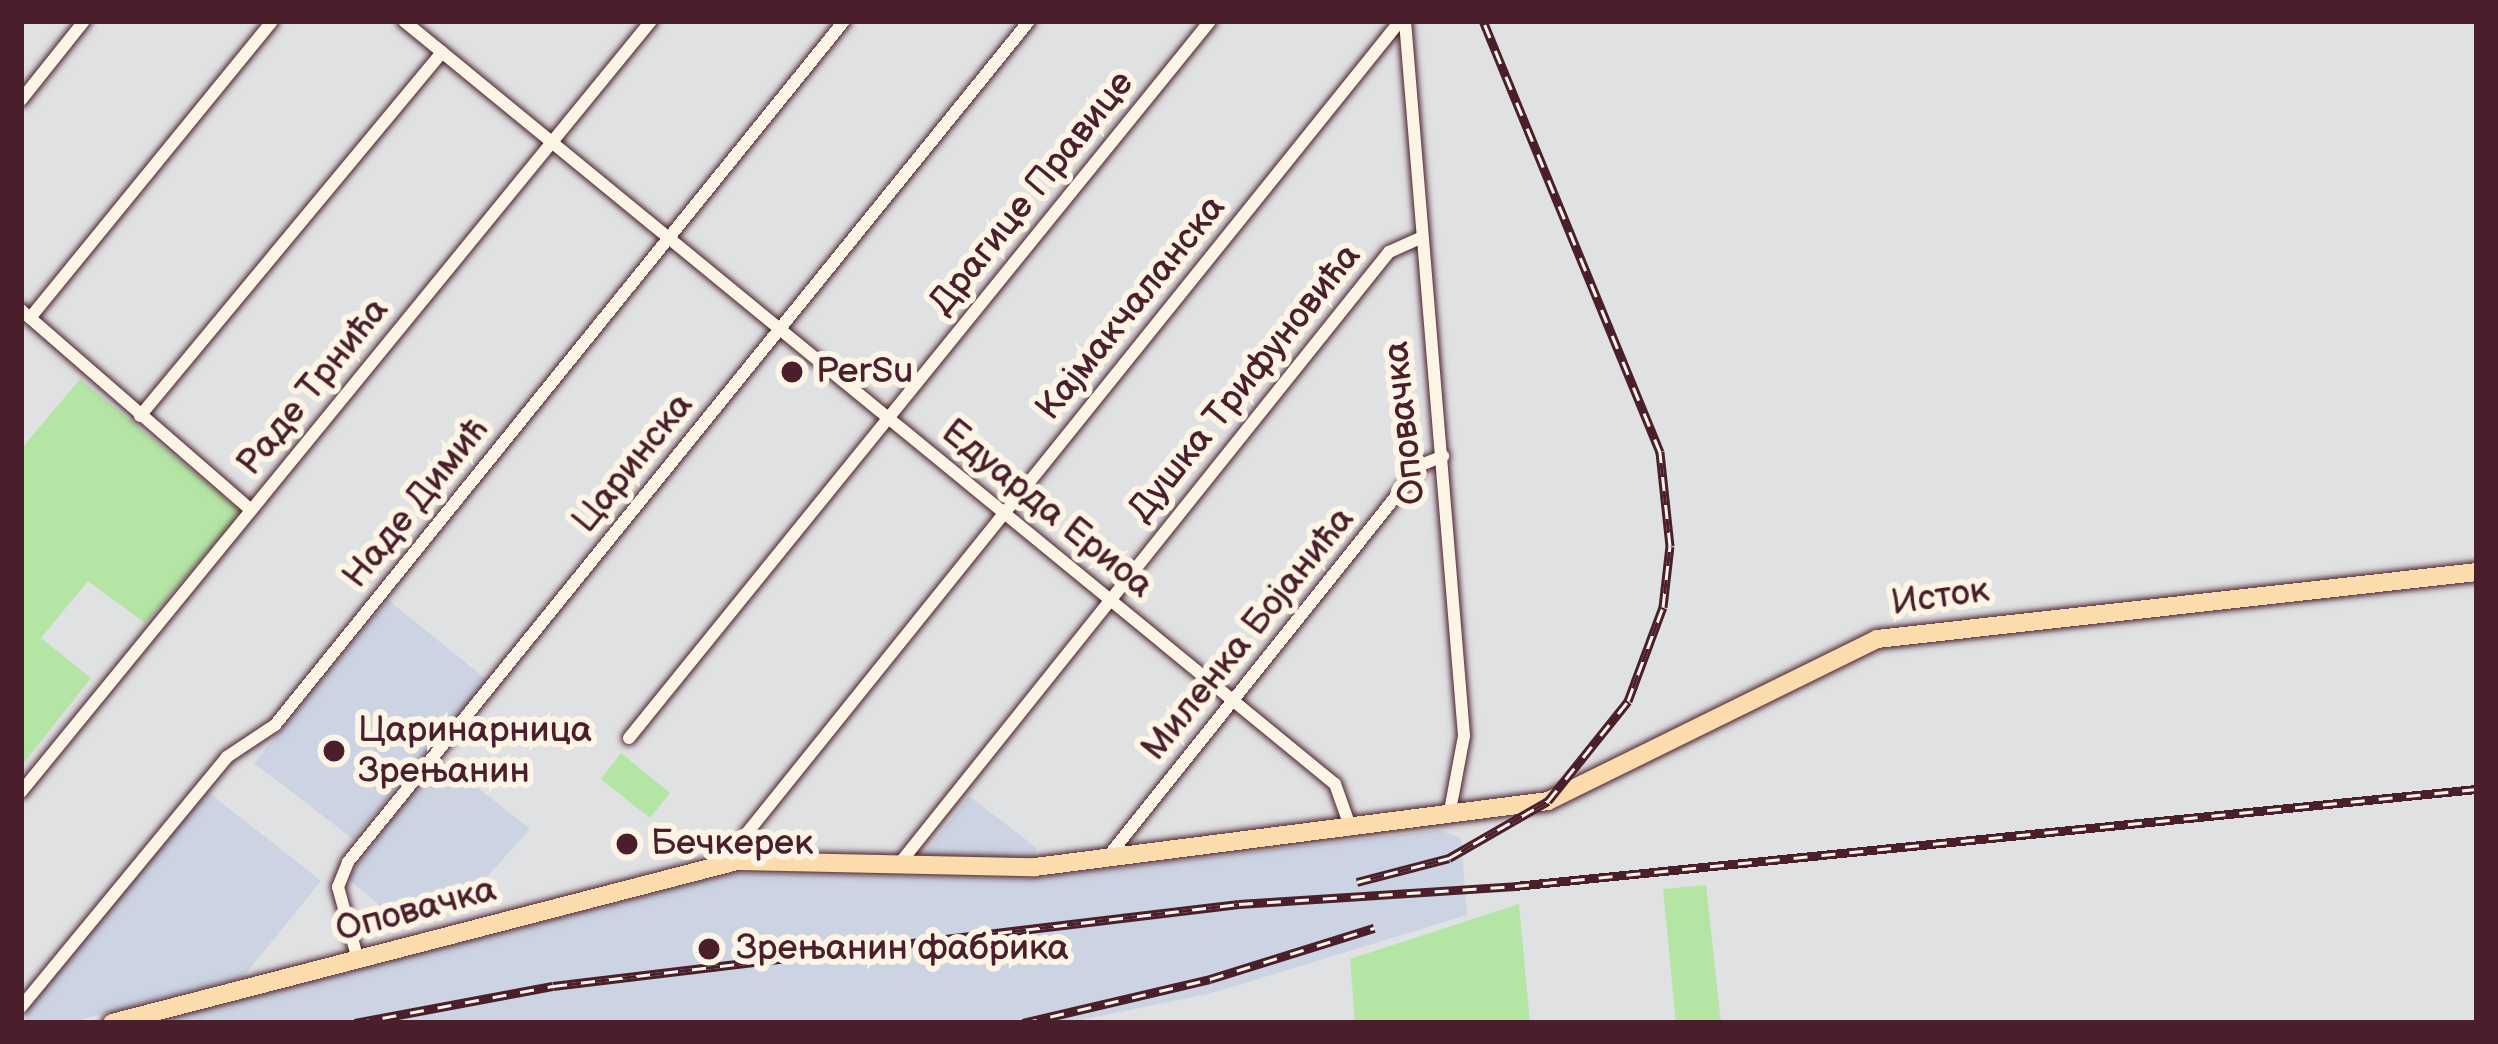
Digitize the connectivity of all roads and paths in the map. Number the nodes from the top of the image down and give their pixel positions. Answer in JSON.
{"nodes":[{"id":1,"x":85,"y":21,"type":"edge"},
{"id":2,"x":272,"y":21,"type":"edge"},
{"id":3,"x":404,"y":21,"type":"edge"},
{"id":4,"x":652,"y":21,"type":"edge"},
{"id":5,"x":844,"y":21,"type":"edge"},
{"id":6,"x":1029,"y":21,"type":"edge"},
{"id":7,"x":1210,"y":21,"type":"edge"},
{"id":8,"x":1402,"y":21,"type":"edge"},
{"id":9,"x":442,"y":52,"type":"junction"},
{"id":10,"x":21,"y":100,"type":"edge"},
{"id":11,"x":552,"y":142,"type":"junction"},
{"id":12,"x":669,"y":238,"type":"junction"},
{"id":13,"x":1421,"y":238,"type":"junction"},
{"id":14,"x":26,"y":314,"type":"edge"},
{"id":15,"x":779,"y":329,"type":"junction"},
{"id":16,"x":140,"y":416,"type":"junction"},
{"id":17,"x":888,"y":418,"type":"junction"},
{"id":18,"x":1443,"y":456,"type":"junction"},
{"id":19,"x":251,"y":510,"type":"junction"},
{"id":20,"x":1004,"y":513,"type":"junction"},
{"id":21,"x":2477,"y":572,"type":"edge"},
{"id":22,"x":1110,"y":598,"type":"junction"},
{"id":23,"x":1234,"y":702,"type":"junction"},
{"id":24,"x":629,"y":738,"type":"dead end"},
{"id":25,"x":21,"y":792,"type":"edge"},
{"id":26,"x":1449,"y":817,"type":"junction"},
{"id":27,"x":1352,"y":829,"type":"junction"},
{"id":28,"x":1106,"y":859,"type":"junction"},
{"id":29,"x":736,"y":861,"type":"junction"},
{"id":30,"x":900,"y":862,"type":"junction"},
{"id":31,"x":358,"y":960,"type":"junction"},
{"id":32,"x":21,"y":1007,"type":"edge"},
{"id":33,"x":112,"y":1023,"type":"edge"}],
"edges":[{"from":1,"to":10,"type":"street"},
{"from":2,"to":14,"type":"street"},
{"from":3,"to":9,"type":"street","name":"Едуарда Ериоа"},
{"from":4,"to":11,"type":"street","name":"Раде Трнића"},
{"from":5,"to":12,"type":"street","name":"Наде Димић"},
{"from":6,"to":15,"type":"street","name":"Царинска"},
{"from":7,"to":17,"type":"street","name":"Драгице Правице"},
{"from":8,"to":13,"type":"street","name":"Оповачка"},
{"from":8,"to":20,"type":"street","name":"Кајмакчаланска"},
{"from":9,"to":11,"type":"street","name":"Едуарда Ериоа"},
{"from":9,"to":16,"type":"street"},
{"from":11,"to":12,"type":"street","name":"Едуарда Ериоа"},
{"from":11,"to":19,"type":"street","name":"Раде Трнића"},
{"from":12,"to":15,"type":"street","name":"Едуарда Ериоа"},
{"from":12,"to":32,"type":"street","name":"Наде Димић"},
{"from":13,"to":18,"type":"street","name":"Оповачка"},
{"from":13,"to":22,"type":"street","name":"Душка Трифуновића"},
{"from":14,"to":16,"type":"street"},
{"from":15,"to":17,"type":"street","name":"Едуарда Ериоа"},
{"from":15,"to":31,"type":"street","name":"Царинска"},
{"from":16,"to":19,"type":"street"},
{"from":17,"to":20,"type":"street","name":"Едуарда Ериоа"},
{"from":17,"to":24,"type":"street","name":"Драгице Правице"},
{"from":18,"to":23,"type":"street","name":"Миленка Бојанића"},
{"from":18,"to":26,"type":"street","name":"Оповачка"},
{"from":19,"to":25,"type":"street","name":"Раде Трнића"},
{"from":20,"to":22,"type":"street","name":"Едуарда Ериоа"},
{"from":20,"to":29,"type":"street","name":"Кајмакчаланска"},
{"from":21,"to":26,"type":"main road","name":"Исток"},
{"from":22,"to":23,"type":"street","name":"Едуарда Ериоа"},
{"from":22,"to":30,"type":"street","name":"Душка Трифуновића"},
{"from":23,"to":27,"type":"street","name":"Едуарда Ериоа"},
{"from":23,"to":28,"type":"street","name":"Миленка Бојанића"},
{"from":26,"to":27,"type":"main road","name":"Исток"},
{"from":27,"to":28,"type":"main road","name":"Исток"},
{"from":28,"to":30,"type":"main road","name":"Оповачка"},
{"from":29,"to":30,"type":"main road","name":"Оповачка"},
{"from":29,"to":31,"type":"main road","name":"Оповачка"},
{"from":31,"to":33,"type":"main road","name":"Оповачка"}]}
